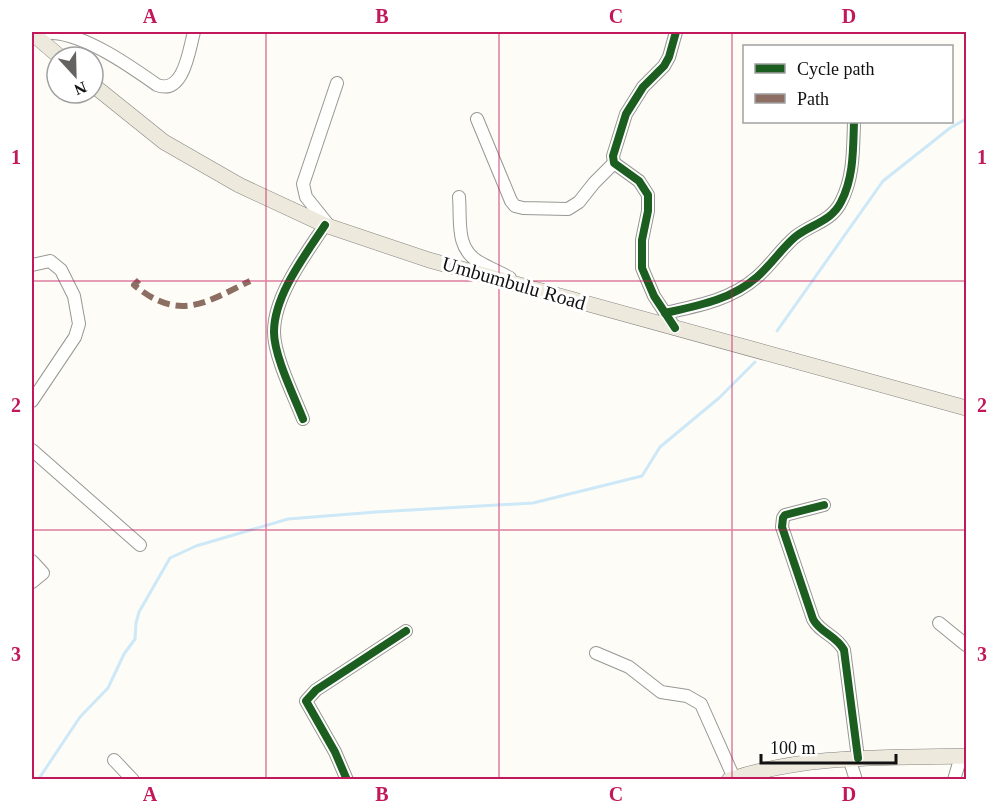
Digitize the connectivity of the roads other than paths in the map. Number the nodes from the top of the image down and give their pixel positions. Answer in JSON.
{"nodes":[{"id":1,"x":194,"y":32,"type":"edge"},
{"id":2,"x":676,"y":32,"type":"edge"},
{"id":3,"x":33,"y":34,"type":"edge"},
{"id":4,"x":46,"y":45,"type":"edge"},
{"id":5,"x":338,"y":83,"type":"dead end"},
{"id":6,"x":105,"y":95,"type":"edge"},
{"id":7,"x":477,"y":119,"type":"dead end"},
{"id":8,"x":854,"y":123,"type":"edge"},
{"id":9,"x":614,"y":163,"type":"junction"},
{"id":10,"x":459,"y":197,"type":"dead end"},
{"id":11,"x":328,"y":226,"type":"junction"},
{"id":12,"x":32,"y":265,"type":"edge"},
{"id":13,"x":520,"y":285,"type":"junction"},
{"id":14,"x":664,"y":313,"type":"junction"},
{"id":15,"x":675,"y":328,"type":"junction"},
{"id":16,"x":32,"y":400,"type":"edge"},
{"id":17,"x":966,"y":408,"type":"edge"},
{"id":18,"x":303,"y":420,"type":"dead end"},
{"id":19,"x":32,"y":450,"type":"edge"},
{"id":20,"x":824,"y":505,"type":"dead end"},
{"id":21,"x":140,"y":545,"type":"dead end"},
{"id":22,"x":32,"y":561,"type":"edge"},
{"id":23,"x":32,"y":582,"type":"edge"},
{"id":24,"x":939,"y":623,"type":"dead end"},
{"id":25,"x":406,"y":631,"type":"dead end"},
{"id":26,"x":966,"y":645,"type":"edge"},
{"id":27,"x":596,"y":653,"type":"dead end"},
{"id":28,"x":964,"y":756,"type":"edge"},
{"id":29,"x":854,"y":758,"type":"junction"},
{"id":30,"x":114,"y":760,"type":"dead end"},
{"id":31,"x":732,"y":779,"type":"edge"},
{"id":32,"x":133,"y":780,"type":"edge"},
{"id":33,"x":347,"y":780,"type":"edge"},
{"id":34,"x":856,"y":780,"type":"edge"},
{"id":35,"x":954,"y":780,"type":"edge"}],
"edges":[{"from":1,"to":3,"type":"street"},
{"from":2,"to":9,"type":"street"},
{"from":3,"to":4,"type":"main road"},
{"from":5,"to":11,"type":"street"},
{"from":6,"to":11,"type":"main road","name":"Umbumbulu Road"},
{"from":7,"to":9,"type":"street"},
{"from":8,"to":14,"type":"street"},
{"from":9,"to":14,"type":"street"},
{"from":10,"to":13,"type":"street"},
{"from":11,"to":13,"type":"main road","name":"Umbumbulu Road"},
{"from":11,"to":18,"type":"street"},
{"from":12,"to":16,"type":"street"},
{"from":13,"to":15,"type":"main road","name":"Umbumbulu Road"},
{"from":14,"to":15,"type":"street"},
{"from":15,"to":17,"type":"main road","name":"Umbumbulu Road"},
{"from":19,"to":21,"type":"street"},
{"from":20,"to":29,"type":"street"},
{"from":22,"to":23,"type":"street"},
{"from":24,"to":26,"type":"street"},
{"from":25,"to":33,"type":"street"},
{"from":27,"to":31,"type":"street"},
{"from":28,"to":29,"type":"main road"},
{"from":28,"to":35,"type":"street"},
{"from":29,"to":31,"type":"main road"},
{"from":29,"to":34,"type":"street"},
{"from":30,"to":32,"type":"street"}]}
